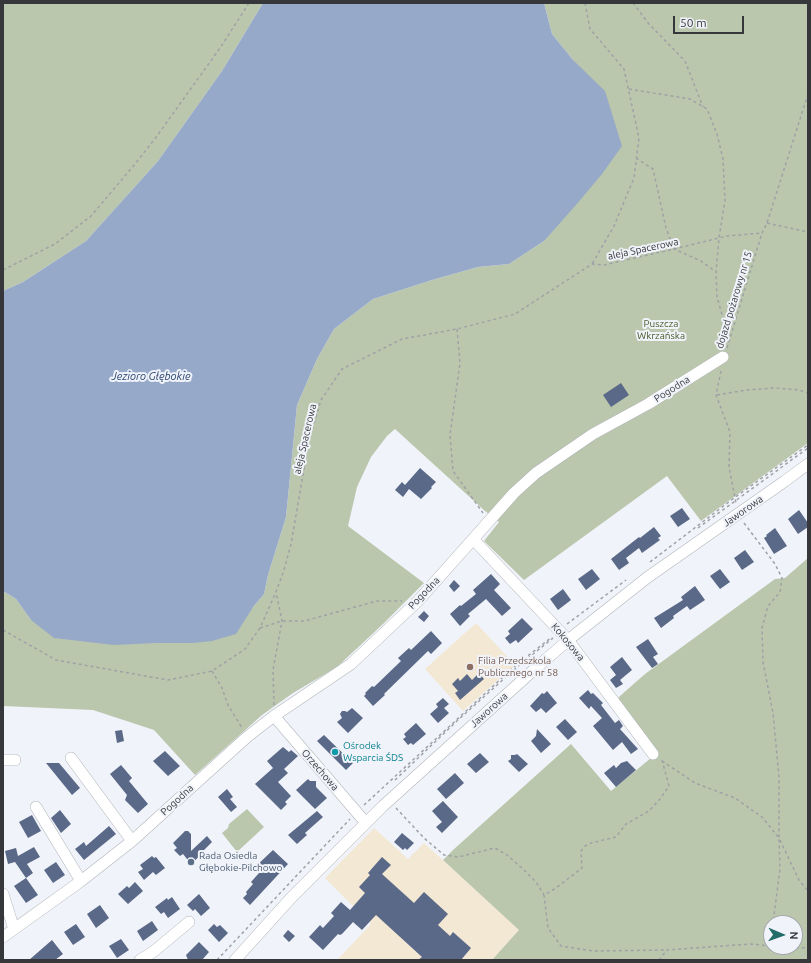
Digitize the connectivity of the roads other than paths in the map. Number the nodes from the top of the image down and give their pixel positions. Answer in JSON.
{"nodes":[{"id":1,"x":723,"y":357,"type":"road end"},
{"id":2,"x":808,"y":464,"type":"edge"},
{"id":3,"x":473,"y":539,"type":"junction"},
{"id":4,"x":568,"y":640,"type":"junction"},
{"id":5,"x":274,"y":716,"type":"junction"},
{"id":6,"x":653,"y":754,"type":"road end"},
{"id":7,"x":71,"y":758,"type":"dead end"},
{"id":8,"x":3,"y":760,"type":"edge"},
{"id":9,"x":15,"y":760,"type":"dead end"},
{"id":10,"x":36,"y":807,"type":"dead end"},
{"id":11,"x":366,"y":823,"type":"junction"},
{"id":12,"x":132,"y":841,"type":"junction"},
{"id":13,"x":81,"y":881,"type":"junction"},
{"id":14,"x":3,"y":894,"type":"edge"},
{"id":15,"x":189,"y":922,"type":"dead end"},
{"id":16,"x":14,"y":929,"type":"junction"},
{"id":17,"x":3,"y":937,"type":"edge"},
{"id":18,"x":140,"y":960,"type":"edge"},
{"id":19,"x":235,"y":960,"type":"edge"}],
"edges":[{"from":1,"to":3,"type":"street","name":"Pogodna"},
{"from":2,"to":4,"type":"street","name":"Jaworowa"},
{"from":3,"to":4,"type":"street","name":"Kokosowa"},
{"from":3,"to":5,"type":"street","name":"Pogodna"},
{"from":4,"to":6,"type":"street","name":"Kokosowa"},
{"from":4,"to":11,"type":"street","name":"Jaworowa"},
{"from":5,"to":11,"type":"street","name":"Orzechowa"},
{"from":5,"to":12,"type":"street","name":"Pogodna"},
{"from":7,"to":12,"type":"street"},
{"from":8,"to":9,"type":"street"},
{"from":10,"to":13,"type":"street"},
{"from":11,"to":19,"type":"street","name":"Jaworowa"},
{"from":12,"to":13,"type":"street","name":"Pogodna"},
{"from":13,"to":16,"type":"street","name":"Pogodna"},
{"from":14,"to":16,"type":"street"},
{"from":15,"to":18,"type":"street"},
{"from":16,"to":17,"type":"street","name":"Pogodna"}]}
